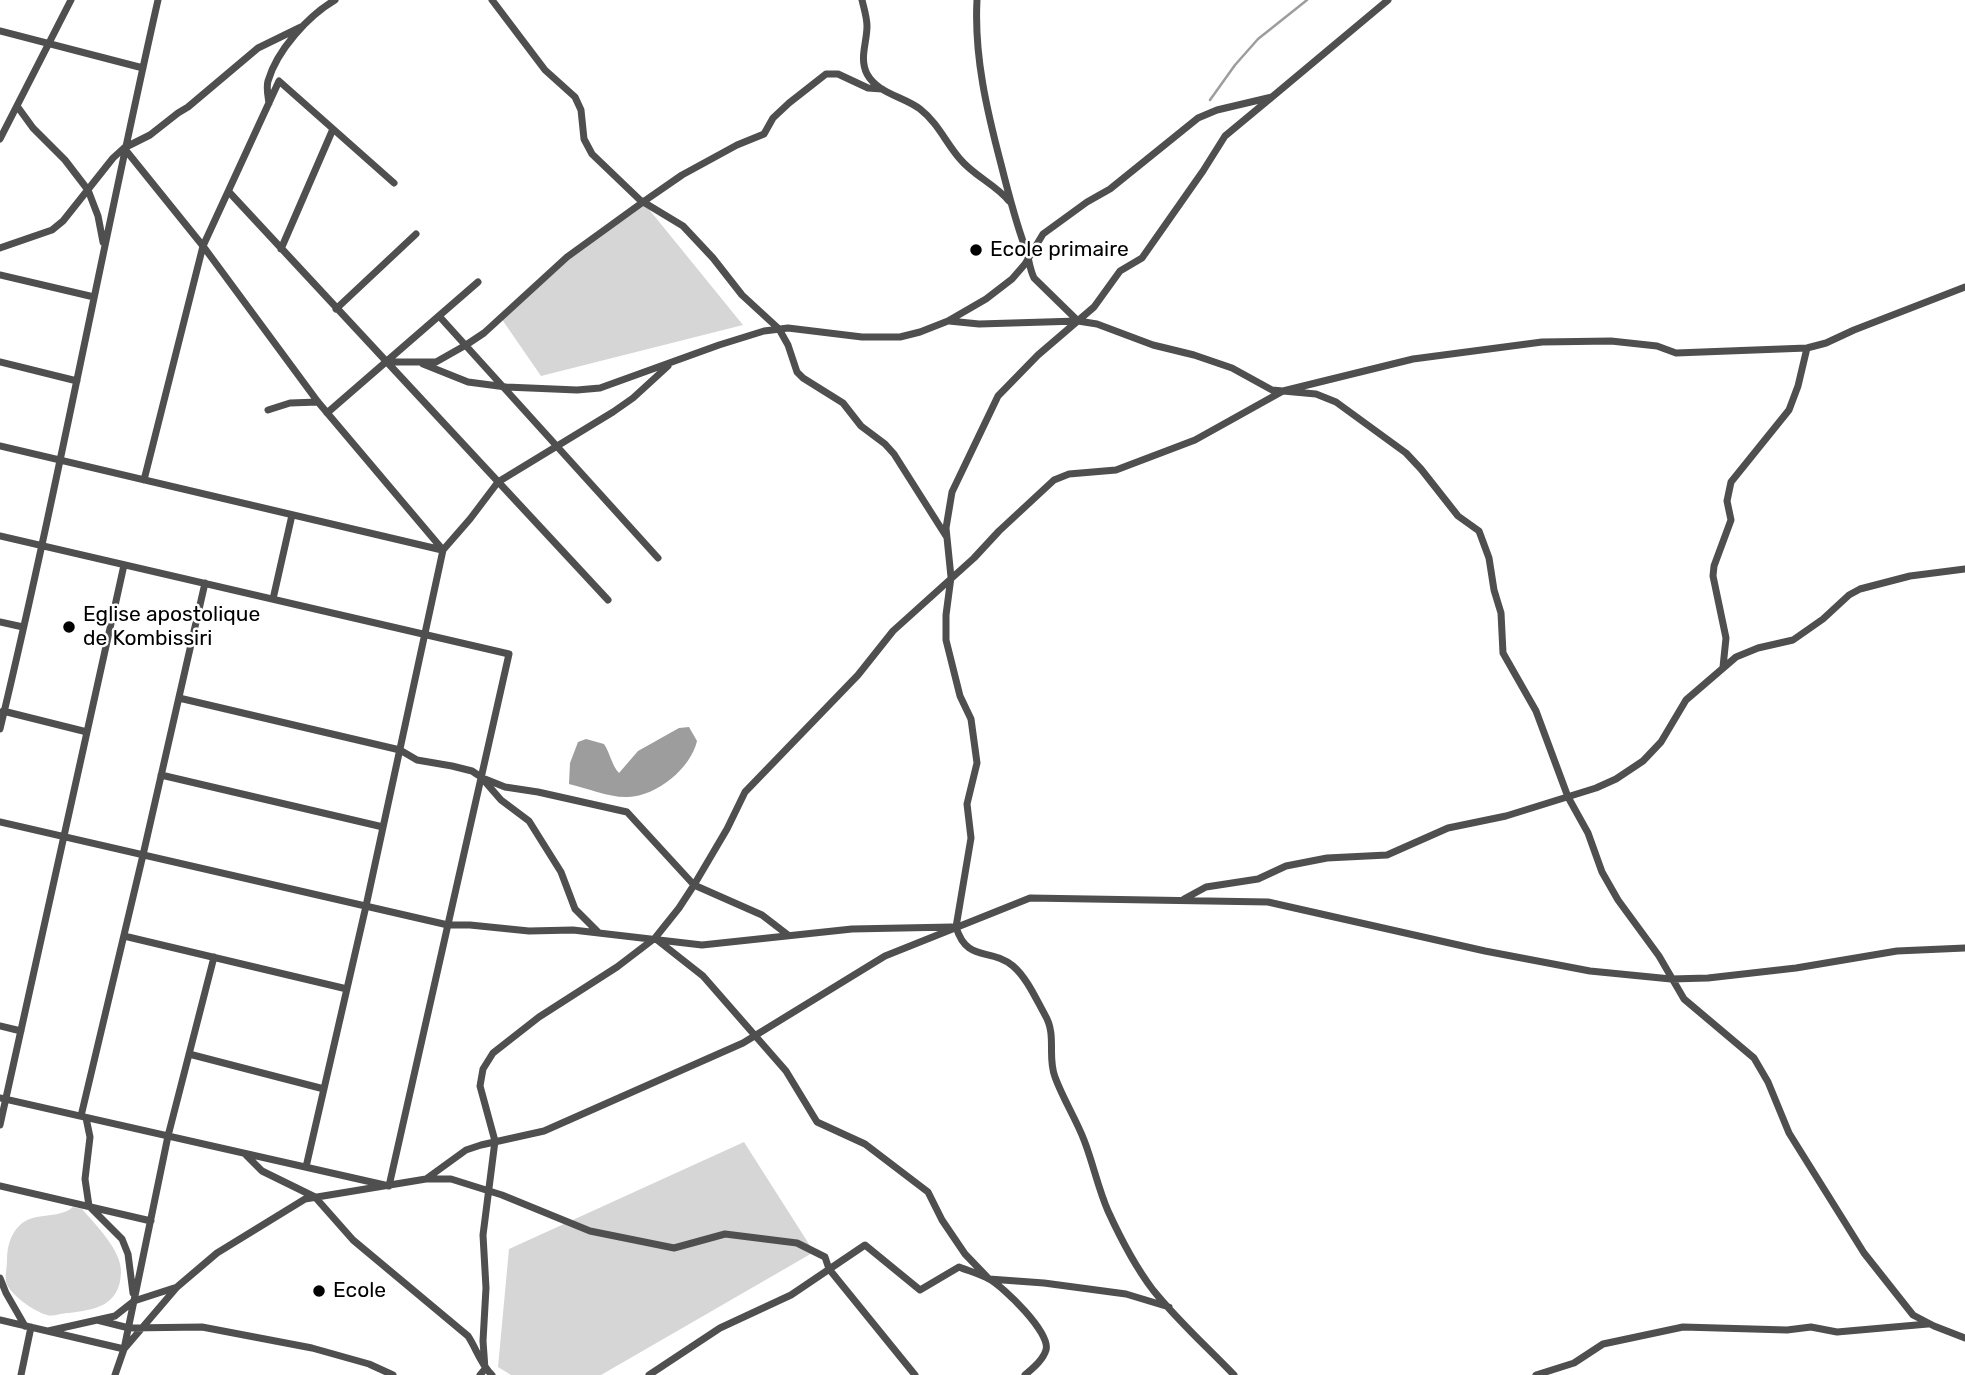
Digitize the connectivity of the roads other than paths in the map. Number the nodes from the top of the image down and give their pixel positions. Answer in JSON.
{"nodes":[{"id":1,"x":71,"y":0,"type":"edge"},
{"id":2,"x":158,"y":0,"type":"edge"},
{"id":3,"x":335,"y":0,"type":"edge"},
{"id":4,"x":492,"y":0,"type":"edge"},
{"id":5,"x":862,"y":0,"type":"edge"},
{"id":6,"x":978,"y":0,"type":"edge"},
{"id":7,"x":1388,"y":0,"type":"edge"},
{"id":8,"x":301,"y":27,"type":"junction"},
{"id":9,"x":0,"y":31,"type":"edge"},
{"id":10,"x":48,"y":44,"type":"junction"},
{"id":11,"x":143,"y":68,"type":"junction"},
{"id":12,"x":882,"y":89,"type":"junction"},
{"id":13,"x":1272,"y":97,"type":"junction"},
{"id":14,"x":269,"y":104,"type":"junction"},
{"id":15,"x":17,"y":106,"type":"junction"},
{"id":16,"x":333,"y":129,"type":"junction"},
{"id":17,"x":0,"y":139,"type":"edge"},
{"id":18,"x":124,"y":148,"type":"junction"},
{"id":19,"x":394,"y":183,"type":"dead end"},
{"id":20,"x":88,"y":190,"type":"junction"},
{"id":21,"x":229,"y":192,"type":"junction"},
{"id":22,"x":643,"y":202,"type":"junction"},
{"id":23,"x":1012,"y":205,"type":"junction"},
{"id":24,"x":416,"y":234,"type":"dead end"},
{"id":25,"x":104,"y":247,"type":"junction"},
{"id":26,"x":204,"y":247,"type":"junction"},
{"id":27,"x":0,"y":248,"type":"edge"},
{"id":28,"x":281,"y":249,"type":"junction"},
{"id":29,"x":1029,"y":257,"type":"junction"},
{"id":30,"x":0,"y":275,"type":"edge"},
{"id":31,"x":478,"y":282,"type":"dead end"},
{"id":32,"x":1965,"y":287,"type":"edge"},
{"id":33,"x":94,"y":297,"type":"junction"},
{"id":34,"x":336,"y":309,"type":"junction"},
{"id":35,"x":439,"y":316,"type":"junction"},
{"id":36,"x":948,"y":321,"type":"junction"},
{"id":37,"x":1078,"y":321,"type":"junction"},
{"id":38,"x":779,"y":329,"type":"junction"},
{"id":39,"x":466,"y":345,"type":"junction"},
{"id":40,"x":1807,"y":348,"type":"junction"},
{"id":41,"x":0,"y":362,"type":"edge"},
{"id":42,"x":385,"y":362,"type":"junction"},
{"id":43,"x":673,"y":362,"type":"junction"},
{"id":44,"x":423,"y":363,"type":"junction"},
{"id":45,"x":77,"y":380,"type":"junction"},
{"id":46,"x":503,"y":387,"type":"junction"},
{"id":47,"x":1283,"y":391,"type":"junction"},
{"id":48,"x":318,"y":402,"type":"junction"},
{"id":49,"x":268,"y":410,"type":"dead end"},
{"id":50,"x":327,"y":413,"type":"junction"},
{"id":51,"x":0,"y":446,"type":"edge"},
{"id":52,"x":556,"y":446,"type":"junction"},
{"id":53,"x":60,"y":460,"type":"junction"},
{"id":54,"x":144,"y":480,"type":"junction"},
{"id":55,"x":498,"y":482,"type":"junction"},
{"id":56,"x":292,"y":515,"type":"junction"},
{"id":57,"x":0,"y":536,"type":"edge"},
{"id":58,"x":947,"y":536,"type":"junction"},
{"id":59,"x":41,"y":545,"type":"junction"},
{"id":60,"x":443,"y":550,"type":"junction"},
{"id":61,"x":658,"y":558,"type":"dead end"},
{"id":62,"x":124,"y":565,"type":"junction"},
{"id":63,"x":1965,"y":569,"type":"edge"},
{"id":64,"x":951,"y":578,"type":"junction"},
{"id":65,"x":205,"y":583,"type":"junction"},
{"id":66,"x":273,"y":599,"type":"junction"},
{"id":67,"x":608,"y":600,"type":"dead end"},
{"id":68,"x":0,"y":622,"type":"edge"},
{"id":69,"x":23,"y":627,"type":"junction"},
{"id":70,"x":425,"y":634,"type":"junction"},
{"id":71,"x":1723,"y":667,"type":"junction"},
{"id":72,"x":179,"y":698,"type":"junction"},
{"id":73,"x":2,"y":710,"type":"edge"},
{"id":74,"x":0,"y":729,"type":"edge"},
{"id":75,"x":87,"y":732,"type":"junction"},
{"id":76,"x":400,"y":750,"type":"junction"},
{"id":77,"x":161,"y":775,"type":"junction"},
{"id":78,"x":481,"y":777,"type":"junction"},
{"id":79,"x":1568,"y":797,"type":"junction"},
{"id":80,"x":0,"y":822,"type":"edge"},
{"id":81,"x":383,"y":827,"type":"junction"},
{"id":82,"x":64,"y":837,"type":"junction"},
{"id":83,"x":143,"y":855,"type":"junction"},
{"id":84,"x":694,"y":885,"type":"junction"},
{"id":85,"x":1184,"y":899,"type":"junction"},
{"id":86,"x":366,"y":906,"type":"junction"},
{"id":87,"x":448,"y":925,"type":"junction"},
{"id":88,"x":956,"y":927,"type":"junction"},
{"id":89,"x":598,"y":933,"type":"junction"},
{"id":90,"x":789,"y":935,"type":"junction"},
{"id":91,"x":124,"y":936,"type":"junction"},
{"id":92,"x":655,"y":938,"type":"junction"},
{"id":93,"x":1965,"y":948,"type":"edge"},
{"id":94,"x":214,"y":957,"type":"junction"},
{"id":95,"x":1671,"y":979,"type":"junction"},
{"id":96,"x":347,"y":989,"type":"junction"},
{"id":97,"x":0,"y":1026,"type":"edge"},
{"id":98,"x":21,"y":1031,"type":"junction"},
{"id":99,"x":755,"y":1036,"type":"junction"},
{"id":100,"x":189,"y":1054,"type":"junction"},
{"id":101,"x":324,"y":1088,"type":"junction"},
{"id":102,"x":3,"y":1099,"type":"edge"},
{"id":103,"x":84,"y":1117,"type":"junction"},
{"id":104,"x":0,"y":1125,"type":"edge"},
{"id":105,"x":168,"y":1136,"type":"junction"},
{"id":106,"x":495,"y":1141,"type":"junction"},
{"id":107,"x":243,"y":1153,"type":"junction"},
{"id":108,"x":306,"y":1167,"type":"junction"},
{"id":109,"x":426,"y":1179,"type":"junction"},
{"id":110,"x":0,"y":1186,"type":"edge"},
{"id":111,"x":389,"y":1186,"type":"junction"},
{"id":112,"x":488,"y":1191,"type":"junction"},
{"id":113,"x":315,"y":1197,"type":"junction"},
{"id":114,"x":89,"y":1206,"type":"junction"},
{"id":115,"x":150,"y":1221,"type":"junction"},
{"id":116,"x":829,"y":1269,"type":"junction"},
{"id":117,"x":0,"y":1278,"type":"edge"},
{"id":118,"x":989,"y":1279,"type":"junction"},
{"id":119,"x":177,"y":1287,"type":"junction"},
{"id":120,"x":134,"y":1301,"type":"junction"},
{"id":121,"x":1169,"y":1307,"type":"junction"},
{"id":122,"x":0,"y":1320,"type":"edge"},
{"id":123,"x":97,"y":1320,"type":"junction"},
{"id":124,"x":1929,"y":1323,"type":"junction"},
{"id":125,"x":28,"y":1327,"type":"junction"},
{"id":126,"x":129,"y":1328,"type":"junction"},
{"id":127,"x":142,"y":1328,"type":"junction"},
{"id":128,"x":48,"y":1331,"type":"junction"},
{"id":129,"x":1965,"y":1338,"type":"edge"},
{"id":130,"x":124,"y":1349,"type":"junction"},
{"id":131,"x":486,"y":1373,"type":"edge"},
{"id":132,"x":21,"y":1375,"type":"edge"},
{"id":133,"x":115,"y":1375,"type":"edge"},
{"id":134,"x":393,"y":1375,"type":"edge"},
{"id":135,"x":474,"y":1375,"type":"edge"},
{"id":136,"x":649,"y":1375,"type":"edge"},
{"id":137,"x":915,"y":1375,"type":"edge"},
{"id":138,"x":1025,"y":1375,"type":"edge"},
{"id":139,"x":1234,"y":1375,"type":"edge"},
{"id":140,"x":1536,"y":1375,"type":"edge"}],
"edges":[{"from":1,"to":10,"type":"street"},
{"from":2,"to":11,"type":"street"},
{"from":3,"to":8,"type":"street"},
{"from":4,"to":22,"type":"street"},
{"from":5,"to":12,"type":"street"},
{"from":6,"to":23,"type":"street"},
{"from":7,"to":13,"type":"street"},
{"from":8,"to":14,"type":"street"},
{"from":8,"to":18,"type":"street"},
{"from":9,"to":10,"type":"street"},
{"from":10,"to":11,"type":"street"},
{"from":10,"to":15,"type":"street"},
{"from":11,"to":18,"type":"street"},
{"from":12,"to":22,"type":"street"},
{"from":12,"to":23,"type":"street"},
{"from":13,"to":29,"type":"street"},
{"from":13,"to":37,"type":"street"},
{"from":14,"to":16,"type":"street"},
{"from":14,"to":21,"type":"street"},
{"from":15,"to":17,"type":"street"},
{"from":15,"to":20,"type":"street"},
{"from":16,"to":19,"type":"street"},
{"from":16,"to":28,"type":"street"},
{"from":18,"to":20,"type":"street"},
{"from":18,"to":25,"type":"street"},
{"from":18,"to":26,"type":"street"},
{"from":20,"to":25,"type":"street"},
{"from":20,"to":27,"type":"street"},
{"from":21,"to":26,"type":"street"},
{"from":21,"to":28,"type":"street"},
{"from":22,"to":38,"type":"street"},
{"from":22,"to":39,"type":"street"},
{"from":23,"to":29,"type":"street"},
{"from":24,"to":34,"type":"street"},
{"from":25,"to":33,"type":"street"},
{"from":26,"to":48,"type":"street"},
{"from":26,"to":54,"type":"street"},
{"from":28,"to":34,"type":"street"},
{"from":29,"to":36,"type":"street"},
{"from":29,"to":37,"type":"street"},
{"from":30,"to":33,"type":"street"},
{"from":31,"to":35,"type":"street"},
{"from":32,"to":40,"type":"street"},
{"from":33,"to":45,"type":"street"},
{"from":34,"to":42,"type":"street"},
{"from":35,"to":39,"type":"street"},
{"from":35,"to":42,"type":"street"},
{"from":36,"to":37,"type":"street"},
{"from":36,"to":38,"type":"street"},
{"from":37,"to":47,"type":"street"},
{"from":37,"to":58,"type":"street"},
{"from":38,"to":43,"type":"street"},
{"from":38,"to":58,"type":"street"},
{"from":39,"to":44,"type":"street"},
{"from":39,"to":46,"type":"street"},
{"from":40,"to":47,"type":"street"},
{"from":40,"to":71,"type":"street"},
{"from":41,"to":45,"type":"street"},
{"from":42,"to":44,"type":"street"},
{"from":42,"to":50,"type":"street"},
{"from":42,"to":55,"type":"street"},
{"from":43,"to":46,"type":"street"},
{"from":43,"to":52,"type":"street"},
{"from":44,"to":46,"type":"street"},
{"from":45,"to":53,"type":"street"},
{"from":46,"to":52,"type":"street"},
{"from":47,"to":64,"type":"street"},
{"from":47,"to":79,"type":"street"},
{"from":48,"to":49,"type":"street"},
{"from":48,"to":50,"type":"street"},
{"from":50,"to":60,"type":"street"},
{"from":51,"to":53,"type":"street"},
{"from":52,"to":55,"type":"street"},
{"from":52,"to":61,"type":"street"},
{"from":53,"to":54,"type":"street"},
{"from":53,"to":59,"type":"street"},
{"from":54,"to":56,"type":"street"},
{"from":55,"to":60,"type":"street"},
{"from":55,"to":67,"type":"street"},
{"from":56,"to":60,"type":"street"},
{"from":56,"to":66,"type":"street"},
{"from":57,"to":59,"type":"street"},
{"from":58,"to":64,"type":"street"},
{"from":59,"to":62,"type":"street"},
{"from":59,"to":69,"type":"street"},
{"from":60,"to":70,"type":"street"},
{"from":62,"to":65,"type":"street"},
{"from":62,"to":75,"type":"street"},
{"from":63,"to":71,"type":"street"},
{"from":64,"to":84,"type":"street"},
{"from":64,"to":88,"type":"street"},
{"from":65,"to":66,"type":"street"},
{"from":65,"to":72,"type":"street"},
{"from":66,"to":70,"type":"street"},
{"from":68,"to":69,"type":"street"},
{"from":69,"to":73,"type":"street"},
{"from":70,"to":76,"type":"street"},
{"from":70,"to":78,"type":"street"},
{"from":71,"to":79,"type":"street"},
{"from":72,"to":76,"type":"street"},
{"from":72,"to":77,"type":"street"},
{"from":73,"to":74,"type":"street"},
{"from":73,"to":75,"type":"street"},
{"from":75,"to":82,"type":"street"},
{"from":76,"to":78,"type":"street"},
{"from":76,"to":81,"type":"street"},
{"from":77,"to":81,"type":"street"},
{"from":77,"to":83,"type":"street"},
{"from":78,"to":84,"type":"street"},
{"from":78,"to":87,"type":"street"},
{"from":78,"to":89,"type":"street"},
{"from":79,"to":85,"type":"street"},
{"from":79,"to":95,"type":"street"},
{"from":80,"to":82,"type":"street"},
{"from":81,"to":86,"type":"street"},
{"from":82,"to":83,"type":"street"},
{"from":82,"to":98,"type":"street"},
{"from":83,"to":86,"type":"street"},
{"from":83,"to":91,"type":"street"},
{"from":84,"to":90,"type":"street"},
{"from":84,"to":92,"type":"street"},
{"from":85,"to":88,"type":"street"},
{"from":85,"to":95,"type":"street"},
{"from":86,"to":87,"type":"street"},
{"from":86,"to":96,"type":"street"},
{"from":87,"to":89,"type":"street"},
{"from":87,"to":111,"type":"street"},
{"from":88,"to":90,"type":"street"},
{"from":88,"to":99,"type":"street"},
{"from":88,"to":121,"type":"street"},
{"from":89,"to":92,"type":"street"},
{"from":90,"to":92,"type":"street"},
{"from":91,"to":94,"type":"street"},
{"from":91,"to":103,"type":"street"},
{"from":92,"to":99,"type":"street"},
{"from":92,"to":106,"type":"street"},
{"from":93,"to":95,"type":"street"},
{"from":94,"to":96,"type":"street"},
{"from":94,"to":100,"type":"street"},
{"from":95,"to":124,"type":"street"},
{"from":96,"to":101,"type":"street"},
{"from":97,"to":98,"type":"street"},
{"from":98,"to":102,"type":"street"},
{"from":99,"to":106,"type":"street"},
{"from":99,"to":118,"type":"street"},
{"from":100,"to":101,"type":"street"},
{"from":100,"to":105,"type":"street"},
{"from":101,"to":108,"type":"street"},
{"from":102,"to":103,"type":"street"},
{"from":102,"to":104,"type":"street"},
{"from":103,"to":105,"type":"street"},
{"from":103,"to":114,"type":"street"},
{"from":105,"to":107,"type":"street"},
{"from":105,"to":115,"type":"street"},
{"from":106,"to":109,"type":"street"},
{"from":106,"to":112,"type":"street"},
{"from":107,"to":108,"type":"street"},
{"from":107,"to":113,"type":"street"},
{"from":108,"to":111,"type":"street"},
{"from":109,"to":111,"type":"street"},
{"from":109,"to":112,"type":"street"},
{"from":110,"to":114,"type":"street"},
{"from":111,"to":113,"type":"street"},
{"from":112,"to":116,"type":"street"},
{"from":112,"to":131,"type":"street"},
{"from":113,"to":119,"type":"street"},
{"from":113,"to":131,"type":"street"},
{"from":114,"to":115,"type":"street"},
{"from":114,"to":120,"type":"street"},
{"from":115,"to":120,"type":"street"},
{"from":116,"to":118,"type":"street"},
{"from":116,"to":136,"type":"street"},
{"from":116,"to":137,"type":"street"},
{"from":117,"to":125,"type":"street"},
{"from":118,"to":121,"type":"street"},
{"from":118,"to":138,"type":"street"},
{"from":119,"to":120,"type":"street"},
{"from":119,"to":127,"type":"street"},
{"from":120,"to":123,"type":"street"},
{"from":120,"to":126,"type":"street"},
{"from":121,"to":139,"type":"street"},
{"from":122,"to":125,"type":"street"},
{"from":123,"to":126,"type":"street"},
{"from":123,"to":128,"type":"street"},
{"from":124,"to":129,"type":"street"},
{"from":124,"to":140,"type":"street"},
{"from":125,"to":128,"type":"street"},
{"from":125,"to":132,"type":"street"},
{"from":126,"to":127,"type":"street"},
{"from":126,"to":130,"type":"street"},
{"from":127,"to":130,"type":"street"},
{"from":127,"to":134,"type":"street"},
{"from":128,"to":130,"type":"street"},
{"from":130,"to":133,"type":"street"},
{"from":131,"to":135,"type":"street"}]}
